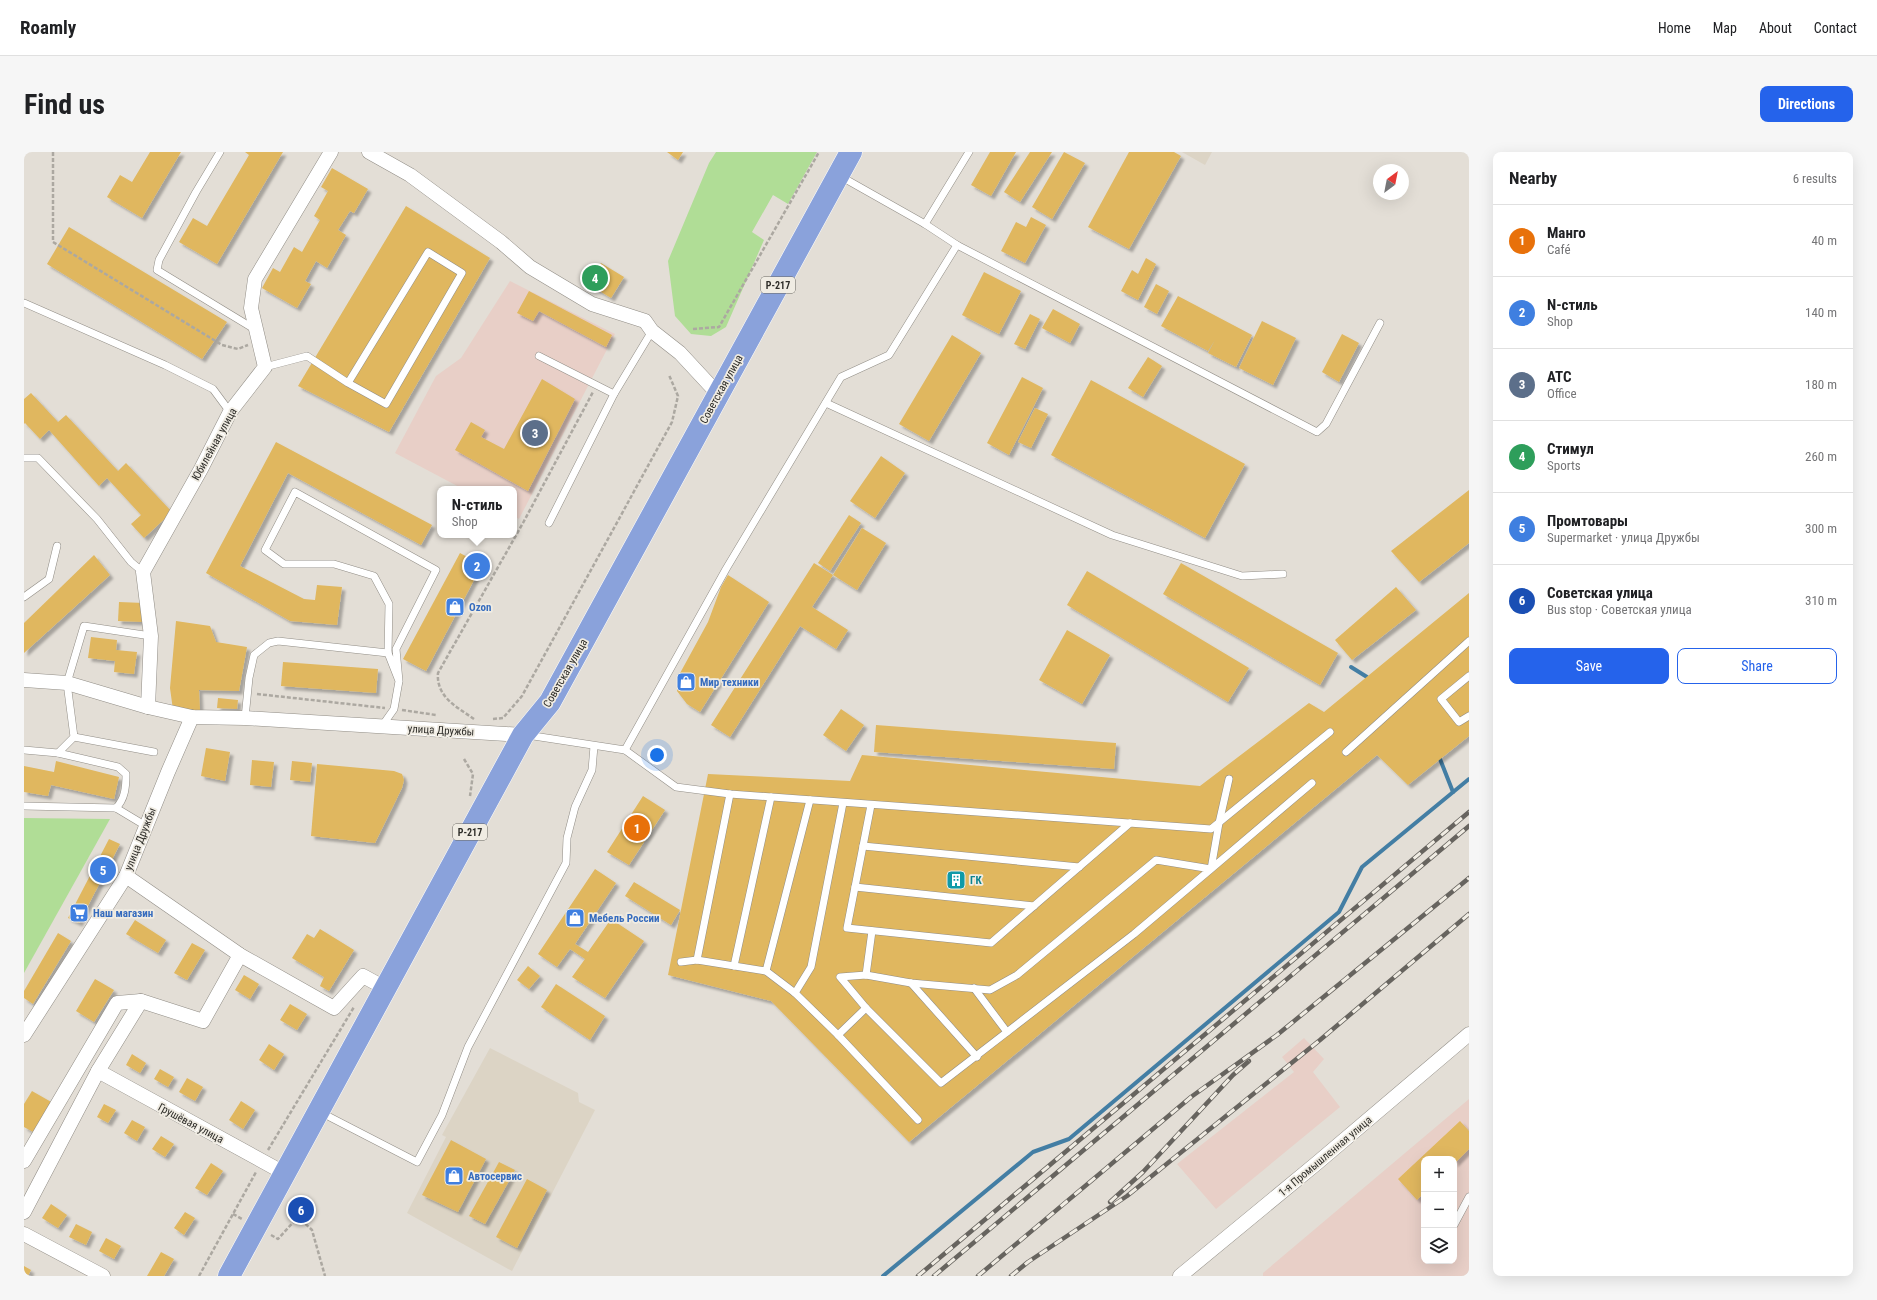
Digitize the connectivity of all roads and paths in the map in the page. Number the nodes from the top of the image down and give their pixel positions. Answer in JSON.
{"nodes":[{"id":1,"x":53,"y":152,"type":"edge"},
{"id":2,"x":220,"y":152,"type":"edge"},
{"id":3,"x":331,"y":152,"type":"edge"},
{"id":4,"x":369,"y":152,"type":"edge"},
{"id":5,"x":819,"y":152,"type":"edge"},
{"id":6,"x":851,"y":152,"type":"edge"},
{"id":7,"x":968,"y":152,"type":"edge"},
{"id":8,"x":838,"y":176,"type":"junction"},
{"id":9,"x":925,"y":224,"type":"junction"},
{"id":10,"x":957,"y":245,"type":"junction"},
{"id":11,"x":24,"y":303,"type":"edge"},
{"id":12,"x":1380,"y":323,"type":"dead end"},
{"id":13,"x":693,"y":329,"type":"dead end"},
{"id":14,"x":652,"y":331,"type":"junction"},
{"id":15,"x":258,"y":335,"type":"junction"},
{"id":16,"x":539,"y":356,"type":"dead end"},
{"id":17,"x":265,"y":367,"type":"junction"},
{"id":18,"x":669,"y":375,"type":"dead end"},
{"id":19,"x":348,"y":383,"type":"junction"},
{"id":20,"x":597,"y":385,"type":"junction"},
{"id":21,"x":614,"y":394,"type":"junction"},
{"id":22,"x":718,"y":394,"type":"junction"},
{"id":23,"x":826,"y":402,"type":"junction"},
{"id":24,"x":230,"y":412,"type":"junction"},
{"id":25,"x":24,"y":458,"type":"edge"},
{"id":26,"x":549,"y":523,"type":"dead end"},
{"id":27,"x":517,"y":534,"type":"edge"},
{"id":28,"x":515,"y":538,"type":"edge"},
{"id":29,"x":57,"y":546,"type":"dead end"},
{"id":30,"x":143,"y":572,"type":"junction"},
{"id":31,"x":1283,"y":574,"type":"dead end"},
{"id":32,"x":24,"y":597,"type":"edge"},
{"id":33,"x":151,"y":636,"type":"junction"},
{"id":34,"x":1469,"y":641,"type":"edge"},
{"id":35,"x":388,"y":653,"type":"junction"},
{"id":36,"x":1469,"y":676,"type":"edge"},
{"id":37,"x":24,"y":680,"type":"edge"},
{"id":38,"x":399,"y":681,"type":"junction"},
{"id":39,"x":67,"y":683,"type":"junction"},
{"id":40,"x":522,"y":696,"type":"dead end"},
{"id":41,"x":148,"y":708,"type":"junction"},
{"id":42,"x":1469,"y":716,"type":"edge"},
{"id":43,"x":192,"y":717,"type":"junction"},
{"id":44,"x":245,"y":718,"type":"junction"},
{"id":45,"x":477,"y":722,"type":"dead end"},
{"id":46,"x":382,"y":726,"type":"junction"},
{"id":47,"x":1330,"y":732,"type":"dead end"},
{"id":48,"x":523,"y":735,"type":"junction"},
{"id":49,"x":74,"y":736,"type":"junction"},
{"id":50,"x":594,"y":746,"type":"junction"},
{"id":51,"x":24,"y":750,"type":"edge"},
{"id":52,"x":625,"y":750,"type":"junction"},
{"id":53,"x":154,"y":752,"type":"dead end"},
{"id":54,"x":1346,"y":752,"type":"dead end"},
{"id":55,"x":58,"y":753,"type":"junction"},
{"id":56,"x":464,"y":759,"type":"dead end"},
{"id":57,"x":1229,"y":779,"type":"dead end"},
{"id":58,"x":1312,"y":783,"type":"dead end"},
{"id":59,"x":730,"y":794,"type":"junction"},
{"id":60,"x":771,"y":797,"type":"junction"},
{"id":61,"x":810,"y":800,"type":"junction"},
{"id":62,"x":467,"y":801,"type":"dead end"},
{"id":63,"x":844,"y":803,"type":"junction"},
{"id":64,"x":871,"y":805,"type":"junction"},
{"id":65,"x":24,"y":806,"type":"edge"},
{"id":66,"x":116,"y":808,"type":"junction"},
{"id":67,"x":1130,"y":823,"type":"junction"},
{"id":68,"x":1218,"y":823,"type":"junction"},
{"id":69,"x":146,"y":826,"type":"junction"},
{"id":70,"x":863,"y":846,"type":"junction"},
{"id":71,"x":1079,"y":867,"type":"junction"},
{"id":72,"x":1211,"y":869,"type":"junction"},
{"id":73,"x":126,"y":876,"type":"junction"},
{"id":74,"x":855,"y":887,"type":"junction"},
{"id":75,"x":1034,"y":906,"type":"junction"},
{"id":76,"x":872,"y":931,"type":"junction"},
{"id":77,"x":240,"y":955,"type":"junction"},
{"id":78,"x":697,"y":960,"type":"junction"},
{"id":79,"x":681,"y":962,"type":"dead end"},
{"id":80,"x":734,"y":966,"type":"junction"},
{"id":81,"x":766,"y":971,"type":"junction"},
{"id":82,"x":866,"y":975,"type":"junction"},
{"id":83,"x":911,"y":983,"type":"junction"},
{"id":84,"x":385,"y":988,"type":"junction"},
{"id":85,"x":974,"y":988,"type":"junction"},
{"id":86,"x":794,"y":993,"type":"junction"},
{"id":87,"x":141,"y":1001,"type":"junction"},
{"id":88,"x":354,"y":1006,"type":"dead end"},
{"id":89,"x":866,"y":1008,"type":"junction"},
{"id":90,"x":1007,"y":1032,"type":"junction"},
{"id":91,"x":1469,"y":1034,"type":"edge"},
{"id":92,"x":24,"y":1035,"type":"edge"},
{"id":93,"x":838,"y":1035,"type":"junction"},
{"id":94,"x":977,"y":1057,"type":"junction"},
{"id":95,"x":98,"y":1071,"type":"junction"},
{"id":96,"x":319,"y":1111,"type":"junction"},
{"id":97,"x":918,"y":1120,"type":"dead end"},
{"id":98,"x":262,"y":1160,"type":"junction"},
{"id":99,"x":24,"y":1161,"type":"edge"},
{"id":100,"x":286,"y":1174,"type":"junction"},
{"id":101,"x":1469,"y":1197,"type":"edge"},
{"id":102,"x":24,"y":1212,"type":"edge"},
{"id":103,"x":298,"y":1217,"type":"dead end"},
{"id":104,"x":1457,"y":1219,"type":"edge"},
{"id":105,"x":24,"y":1234,"type":"edge"},
{"id":106,"x":102,"y":1276,"type":"edge"},
{"id":107,"x":198,"y":1276,"type":"edge"},
{"id":108,"x":229,"y":1276,"type":"edge"},
{"id":109,"x":325,"y":1276,"type":"edge"},
{"id":110,"x":1180,"y":1276,"type":"edge"}],
"edges":[{"from":1,"to":15,"type":"path"},
{"from":2,"to":15,"type":"lane"},
{"from":3,"to":15,"type":"street"},
{"from":4,"to":14,"type":"street"},
{"from":5,"to":13,"type":"path"},
{"from":6,"to":8,"type":"highway","name":"Советская улица","number":"Р-217"},
{"from":7,"to":9,"type":"lane"},
{"from":8,"to":9,"type":"lane"},
{"from":8,"to":22,"type":"highway","name":"Советская улица","number":"Р-217"},
{"from":9,"to":10,"type":"lane"},
{"from":10,"to":12,"type":"lane"},
{"from":10,"to":23,"type":"lane"},
{"from":11,"to":24,"type":"lane"},
{"from":14,"to":21,"type":"lane"},
{"from":14,"to":22,"type":"street"},
{"from":15,"to":17,"type":"street"},
{"from":16,"to":20,"type":"lane"},
{"from":17,"to":19,"type":"lane"},
{"from":17,"to":24,"type":"street","name":"Юбилейная улица"},
{"from":18,"to":40,"type":"path"},
{"from":19,"to":19,"type":"lane"},
{"from":20,"to":21,"type":"lane"},
{"from":20,"to":27,"type":"path"},
{"from":21,"to":26,"type":"lane"},
{"from":22,"to":48,"type":"highway","name":"Советская улица","number":"Р-217"},
{"from":23,"to":31,"type":"lane"},
{"from":23,"to":52,"type":"lane"},
{"from":24,"to":30,"type":"street","name":"Юбилейная улица"},
{"from":25,"to":30,"type":"lane"},
{"from":28,"to":45,"type":"path"},
{"from":29,"to":32,"type":"lane"},
{"from":30,"to":33,"type":"street"},
{"from":33,"to":39,"type":"lane"},
{"from":33,"to":41,"type":"street"},
{"from":34,"to":54,"type":"lane"},
{"from":35,"to":38,"type":"lane"},
{"from":35,"to":38,"type":"lane"},
{"from":35,"to":44,"type":"lane"},
{"from":36,"to":42,"type":"lane"},
{"from":37,"to":39,"type":"street","name":"улица Дружбы"},
{"from":38,"to":46,"type":"lane"},
{"from":39,"to":41,"type":"street","name":"улица Дружбы"},
{"from":39,"to":49,"type":"lane"},
{"from":41,"to":43,"type":"street","name":"улица Дружбы"},
{"from":43,"to":44,"type":"street","name":"улица Дружбы"},
{"from":43,"to":69,"type":"street","name":"улица Дружбы"},
{"from":44,"to":46,"type":"street","name":"улица Дружбы"},
{"from":46,"to":48,"type":"street","name":"улица Дружбы"},
{"from":47,"to":68,"type":"lane"},
{"from":48,"to":50,"type":"lane"},
{"from":48,"to":84,"type":"highway","name":"Советская улица","number":"Р-217"},
{"from":49,"to":53,"type":"lane"},
{"from":49,"to":55,"type":"lane"},
{"from":50,"to":52,"type":"lane"},
{"from":50,"to":96,"type":"lane"},
{"from":51,"to":55,"type":"lane"},
{"from":52,"to":59,"type":"lane"},
{"from":55,"to":66,"type":"lane"},
{"from":56,"to":62,"type":"path"},
{"from":57,"to":68,"type":"lane"},
{"from":58,"to":72,"type":"lane"},
{"from":59,"to":60,"type":"lane"},
{"from":59,"to":78,"type":"lane"},
{"from":60,"to":61,"type":"lane"},
{"from":60,"to":80,"type":"lane"},
{"from":61,"to":63,"type":"lane"},
{"from":61,"to":81,"type":"lane"},
{"from":63,"to":64,"type":"lane"},
{"from":63,"to":86,"type":"lane"},
{"from":64,"to":67,"type":"lane"},
{"from":64,"to":70,"type":"lane"},
{"from":65,"to":66,"type":"lane"},
{"from":66,"to":69,"type":"lane"},
{"from":67,"to":68,"type":"lane"},
{"from":67,"to":71,"type":"lane"},
{"from":68,"to":72,"type":"lane"},
{"from":69,"to":73,"type":"street","name":"улица Дружбы"},
{"from":70,"to":71,"type":"lane"},
{"from":70,"to":74,"type":"lane"},
{"from":71,"to":75,"type":"lane"},
{"from":72,"to":85,"type":"lane"},
{"from":72,"to":90,"type":"lane"},
{"from":73,"to":77,"type":"street"},
{"from":73,"to":92,"type":"street","name":"улица Дружбы"},
{"from":74,"to":75,"type":"lane"},
{"from":74,"to":76,"type":"lane"},
{"from":75,"to":76,"type":"lane"},
{"from":76,"to":82,"type":"lane"},
{"from":77,"to":84,"type":"street"},
{"from":77,"to":87,"type":"street"},
{"from":78,"to":79,"type":"lane"},
{"from":78,"to":80,"type":"lane"},
{"from":80,"to":81,"type":"lane"},
{"from":81,"to":86,"type":"lane"},
{"from":82,"to":83,"type":"lane"},
{"from":82,"to":89,"type":"lane"},
{"from":83,"to":85,"type":"lane"},
{"from":83,"to":94,"type":"lane"},
{"from":84,"to":96,"type":"highway","name":"Советская улица","number":"Р-217"},
{"from":85,"to":90,"type":"lane"},
{"from":86,"to":93,"type":"lane"},
{"from":87,"to":95,"type":"street"},
{"from":87,"to":99,"type":"street"},
{"from":88,"to":98,"type":"path"},
{"from":89,"to":93,"type":"lane"},
{"from":89,"to":94,"type":"lane"},
{"from":90,"to":94,"type":"lane"},
{"from":91,"to":110,"type":"street","name":"1-я Промышленная улица"},
{"from":93,"to":97,"type":"lane"},
{"from":95,"to":98,"type":"street","name":"Грушёвая улица"},
{"from":95,"to":102,"type":"street"},
{"from":96,"to":100,"type":"highway","name":"Советская улица","number":"Р-217"},
{"from":98,"to":100,"type":"street","name":"Грушёвая улица"},
{"from":98,"to":107,"type":"path"},
{"from":100,"to":108,"type":"highway","name":"Советская улица","number":"Р-217"},
{"from":101,"to":104,"type":"lane"},
{"from":103,"to":109,"type":"path"},
{"from":105,"to":106,"type":"street"}]}
